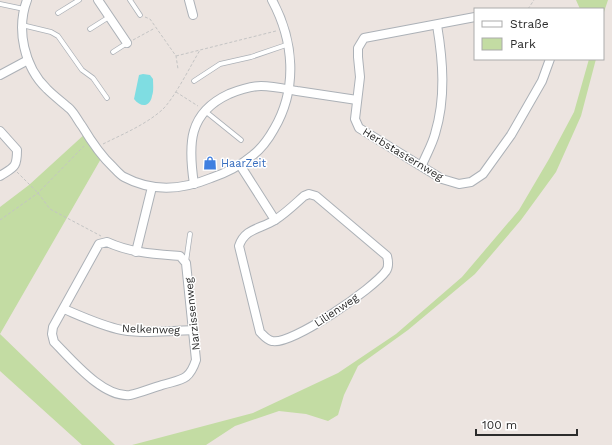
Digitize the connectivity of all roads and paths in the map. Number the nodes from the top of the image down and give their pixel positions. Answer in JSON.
{"nodes":[{"id":1,"x":27,"y":0,"type":"edge"},
{"id":2,"x":78,"y":0,"type":"edge"},
{"id":3,"x":98,"y":0,"type":"edge"},
{"id":4,"x":130,"y":0,"type":"edge"},
{"id":5,"x":190,"y":0,"type":"edge"},
{"id":6,"x":272,"y":0,"type":"edge"},
{"id":7,"x":0,"y":4,"type":"edge"},
{"id":8,"x":24,"y":9,"type":"junction"},
{"id":9,"x":58,"y":13,"type":"dead end"},
{"id":10,"x":140,"y":15,"type":"joint"},
{"id":11,"x":193,"y":15,"type":"dead end"},
{"id":12,"x":109,"y":17,"type":"junction"},
{"id":13,"x":474,"y":17,"type":"edge"},
{"id":14,"x":22,"y":25,"type":"junction"},
{"id":15,"x":437,"y":25,"type":"junction"},
{"id":16,"x":155,"y":28,"type":"junction"},
{"id":17,"x":90,"y":29,"type":"dead end"},
{"id":18,"x":284,"y":29,"type":"junction"},
{"id":19,"x":127,"y":43,"type":"junction"},
{"id":20,"x":289,"y":44,"type":"junction"},
{"id":21,"x":200,"y":50,"type":"junction"},
{"id":22,"x":113,"y":52,"type":"dead end"},
{"id":23,"x":176,"y":56,"type":"junction"},
{"id":24,"x":28,"y":60,"type":"junction"},
{"id":25,"x":550,"y":60,"type":"edge"},
{"id":26,"x":178,"y":69,"type":"dead end"},
{"id":27,"x":0,"y":75,"type":"edge"},
{"id":28,"x":194,"y":81,"type":"dead end"},
{"id":29,"x":289,"y":89,"type":"junction"},
{"id":30,"x":175,"y":91,"type":"junction"},
{"id":31,"x":107,"y":98,"type":"dead end"},
{"id":32,"x":358,"y":100,"type":"junction"},
{"id":33,"x":206,"y":111,"type":"junction"},
{"id":34,"x":0,"y":131,"type":"edge"},
{"id":35,"x":90,"y":139,"type":"junction"},
{"id":36,"x":241,"y":140,"type":"dead end"},
{"id":37,"x":96,"y":148,"type":"junction"},
{"id":38,"x":240,"y":164,"type":"junction"},
{"id":39,"x":422,"y":165,"type":"junction"},
{"id":40,"x":13,"y":167,"type":"junction"},
{"id":41,"x":0,"y":176,"type":"edge"},
{"id":42,"x":194,"y":184,"type":"junction"},
{"id":43,"x":152,"y":187,"type":"junction"},
{"id":44,"x":38,"y":193,"type":"junction"},
{"id":45,"x":0,"y":220,"type":"edge"},
{"id":46,"x":275,"y":220,"type":"junction"},
{"id":47,"x":190,"y":234,"type":"dead end"},
{"id":48,"x":107,"y":242,"type":"junction"},
{"id":49,"x":136,"y":252,"type":"junction"},
{"id":50,"x":186,"y":263,"type":"junction"},
{"id":51,"x":64,"y":309,"type":"junction"},
{"id":52,"x":194,"y":330,"type":"junction"}],
"edges":[{"from":1,"to":8,"type":"street"},
{"from":2,"to":9,"type":"lane"},
{"from":3,"to":12,"type":"street"},
{"from":4,"to":10,"type":"lane"},
{"from":5,"to":11,"type":"street"},
{"from":6,"to":18,"type":"street"},
{"from":7,"to":8,"type":"lane"},
{"from":8,"to":14,"type":"street"},
{"from":10,"to":16,"type":"path"},
{"from":12,"to":17,"type":"lane"},
{"from":12,"to":19,"type":"street"},
{"from":13,"to":15,"type":"street","name":"Herbstasternweg"},
{"from":14,"to":24,"type":"street"},
{"from":14,"to":31,"type":"lane"},
{"from":15,"to":32,"type":"street","name":"Herbstasternweg"},
{"from":15,"to":39,"type":"street"},
{"from":16,"to":19,"type":"path"},
{"from":16,"to":23,"type":"path"},
{"from":18,"to":20,"type":"street"},
{"from":18,"to":21,"type":"path"},
{"from":19,"to":22,"type":"lane"},
{"from":20,"to":28,"type":"lane"},
{"from":20,"to":29,"type":"street"},
{"from":21,"to":23,"type":"path"},
{"from":21,"to":30,"type":"path"},
{"from":23,"to":26,"type":"path"},
{"from":24,"to":27,"type":"street"},
{"from":24,"to":35,"type":"street"},
{"from":25,"to":39,"type":"street","name":"Herbstasternweg"},
{"from":29,"to":32,"type":"street"},
{"from":29,"to":33,"type":"street"},
{"from":29,"to":38,"type":"street"},
{"from":30,"to":33,"type":"path"},
{"from":30,"to":37,"type":"path"},
{"from":32,"to":39,"type":"street","name":"Herbstasternweg"},
{"from":33,"to":36,"type":"lane"},
{"from":33,"to":42,"type":"street"},
{"from":34,"to":40,"type":"street"},
{"from":35,"to":37,"type":"street"},
{"from":35,"to":44,"type":"path"},
{"from":37,"to":43,"type":"street"},
{"from":38,"to":42,"type":"street"},
{"from":38,"to":46,"type":"street"},
{"from":40,"to":41,"type":"street"},
{"from":40,"to":44,"type":"path"},
{"from":42,"to":43,"type":"street"},
{"from":43,"to":49,"type":"street"},
{"from":44,"to":45,"type":"path"},
{"from":44,"to":48,"type":"path"},
{"from":46,"to":46,"type":"street","name":"Lilienweg"},
{"from":47,"to":50,"type":"lane"},
{"from":48,"to":49,"type":"street","name":"Narzissenweg"},
{"from":48,"to":51,"type":"street","name":"Narzissenweg"},
{"from":49,"to":50,"type":"street","name":"Narzissenweg"},
{"from":50,"to":52,"type":"street","name":"Narzissenweg"},
{"from":51,"to":52,"type":"street","name":"Nelkenweg"},
{"from":51,"to":52,"type":"street","name":"Narzissenweg"}]}
